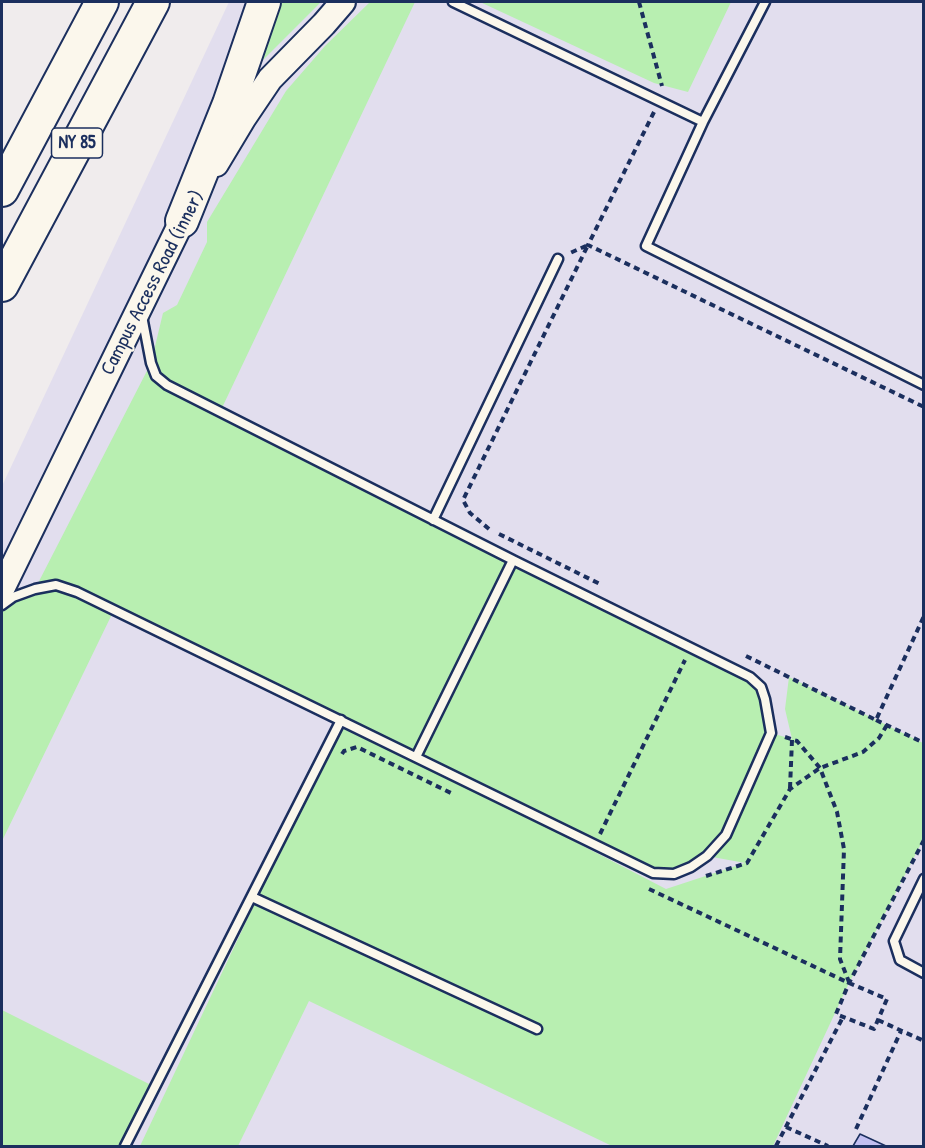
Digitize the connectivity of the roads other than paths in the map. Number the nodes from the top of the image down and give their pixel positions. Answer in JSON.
{"nodes":[{"id":1,"x":102,"y":2,"type":"edge"},
{"id":2,"x":153,"y":2,"type":"edge"},
{"id":3,"x":264,"y":2,"type":"edge"},
{"id":4,"x":343,"y":2,"type":"edge"},
{"id":5,"x":453,"y":2,"type":"edge"},
{"id":6,"x":765,"y":2,"type":"edge"},
{"id":7,"x":703,"y":122,"type":"junction"},
{"id":8,"x":2,"y":190,"type":"edge"},
{"id":9,"x":182,"y":221,"type":"junction"},
{"id":10,"x":558,"y":259,"type":"road end"},
{"id":11,"x":2,"y":285,"type":"edge"},
{"id":12,"x":140,"y":306,"type":"junction"},
{"id":13,"x":924,"y":385,"type":"edge"},
{"id":14,"x":433,"y":520,"type":"junction"},
{"id":15,"x":513,"y":560,"type":"junction"},
{"id":16,"x":2,"y":589,"type":"edge"},
{"id":17,"x":2,"y":605,"type":"edge"},
{"id":18,"x":341,"y":720,"type":"junction"},
{"id":19,"x":416,"y":757,"type":"junction"},
{"id":20,"x":924,"y":879,"type":"edge"},
{"id":21,"x":252,"y":897,"type":"junction"},
{"id":22,"x":924,"y":973,"type":"edge"},
{"id":23,"x":537,"y":1029,"type":"dead end"},
{"id":24,"x":125,"y":1146,"type":"edge"}],
"edges":[{"from":1,"to":8,"type":"highway","number":"NY 85"},
{"from":2,"to":11,"type":"highway","number":"NY 85"},
{"from":3,"to":9,"type":"highway"},
{"from":4,"to":9,"type":"street","name":"Campus Access Road (inner)"},
{"from":5,"to":7,"type":"lane"},
{"from":6,"to":7,"type":"lane"},
{"from":7,"to":13,"type":"lane"},
{"from":9,"to":12,"type":"street","name":"Campus Access Road (inner)"},
{"from":10,"to":14,"type":"lane"},
{"from":12,"to":14,"type":"lane"},
{"from":12,"to":16,"type":"street","name":"Campus Access Road (inner)"},
{"from":14,"to":15,"type":"lane"},
{"from":15,"to":19,"type":"lane"},
{"from":15,"to":19,"type":"lane"},
{"from":17,"to":18,"type":"lane"},
{"from":18,"to":19,"type":"lane"},
{"from":18,"to":21,"type":"lane"},
{"from":20,"to":22,"type":"lane"},
{"from":21,"to":23,"type":"lane"},
{"from":21,"to":24,"type":"lane"}]}
